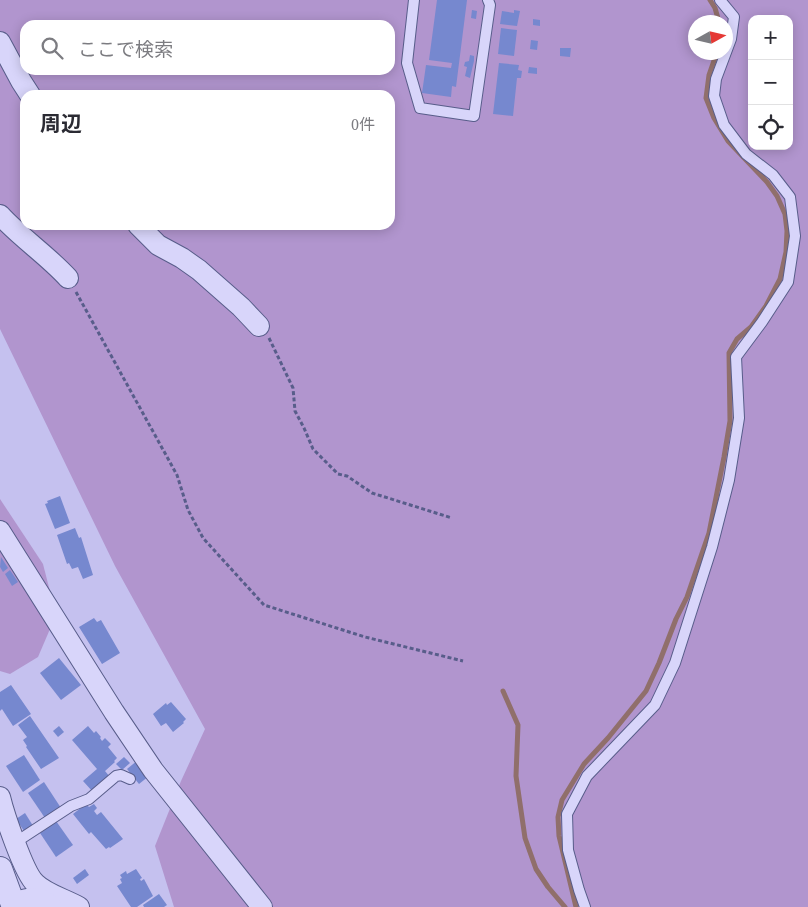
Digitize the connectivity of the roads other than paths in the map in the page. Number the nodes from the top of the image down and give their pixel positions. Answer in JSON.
{"nodes":[{"id":1,"x":414,"y":0,"type":"edge"},
{"id":2,"x":488,"y":0,"type":"edge"},
{"id":3,"x":720,"y":0,"type":"edge"},
{"id":4,"x":0,"y":42,"type":"edge"},
{"id":5,"x":26,"y":90,"type":"edge"},
{"id":6,"x":0,"y":215,"type":"edge"},
{"id":7,"x":143,"y":230,"type":"edge"},
{"id":8,"x":68,"y":278,"type":"road end"},
{"id":9,"x":259,"y":326,"type":"road end"},
{"id":10,"x":0,"y":531,"type":"edge"},
{"id":11,"x":130,"y":778,"type":"dead end"},
{"id":12,"x":0,"y":797,"type":"edge"},
{"id":13,"x":16,"y":842,"type":"junction"},
{"id":14,"x":0,"y":869,"type":"edge"},
{"id":15,"x":13,"y":905,"type":"edge"},
{"id":16,"x":52,"y":907,"type":"edge"},
{"id":17,"x":79,"y":907,"type":"edge"},
{"id":18,"x":262,"y":907,"type":"edge"},
{"id":19,"x":585,"y":907,"type":"edge"}],
"edges":[{"from":1,"to":2,"type":"lane"},
{"from":3,"to":19,"type":"lane"},
{"from":4,"to":5,"type":"street"},
{"from":6,"to":8,"type":"street"},
{"from":7,"to":9,"type":"street"},
{"from":10,"to":18,"type":"street"},
{"from":11,"to":13,"type":"lane"},
{"from":12,"to":13,"type":"street"},
{"from":13,"to":17,"type":"street"},
{"from":14,"to":15,"type":"street"},
{"from":15,"to":16,"type":"street"}]}
